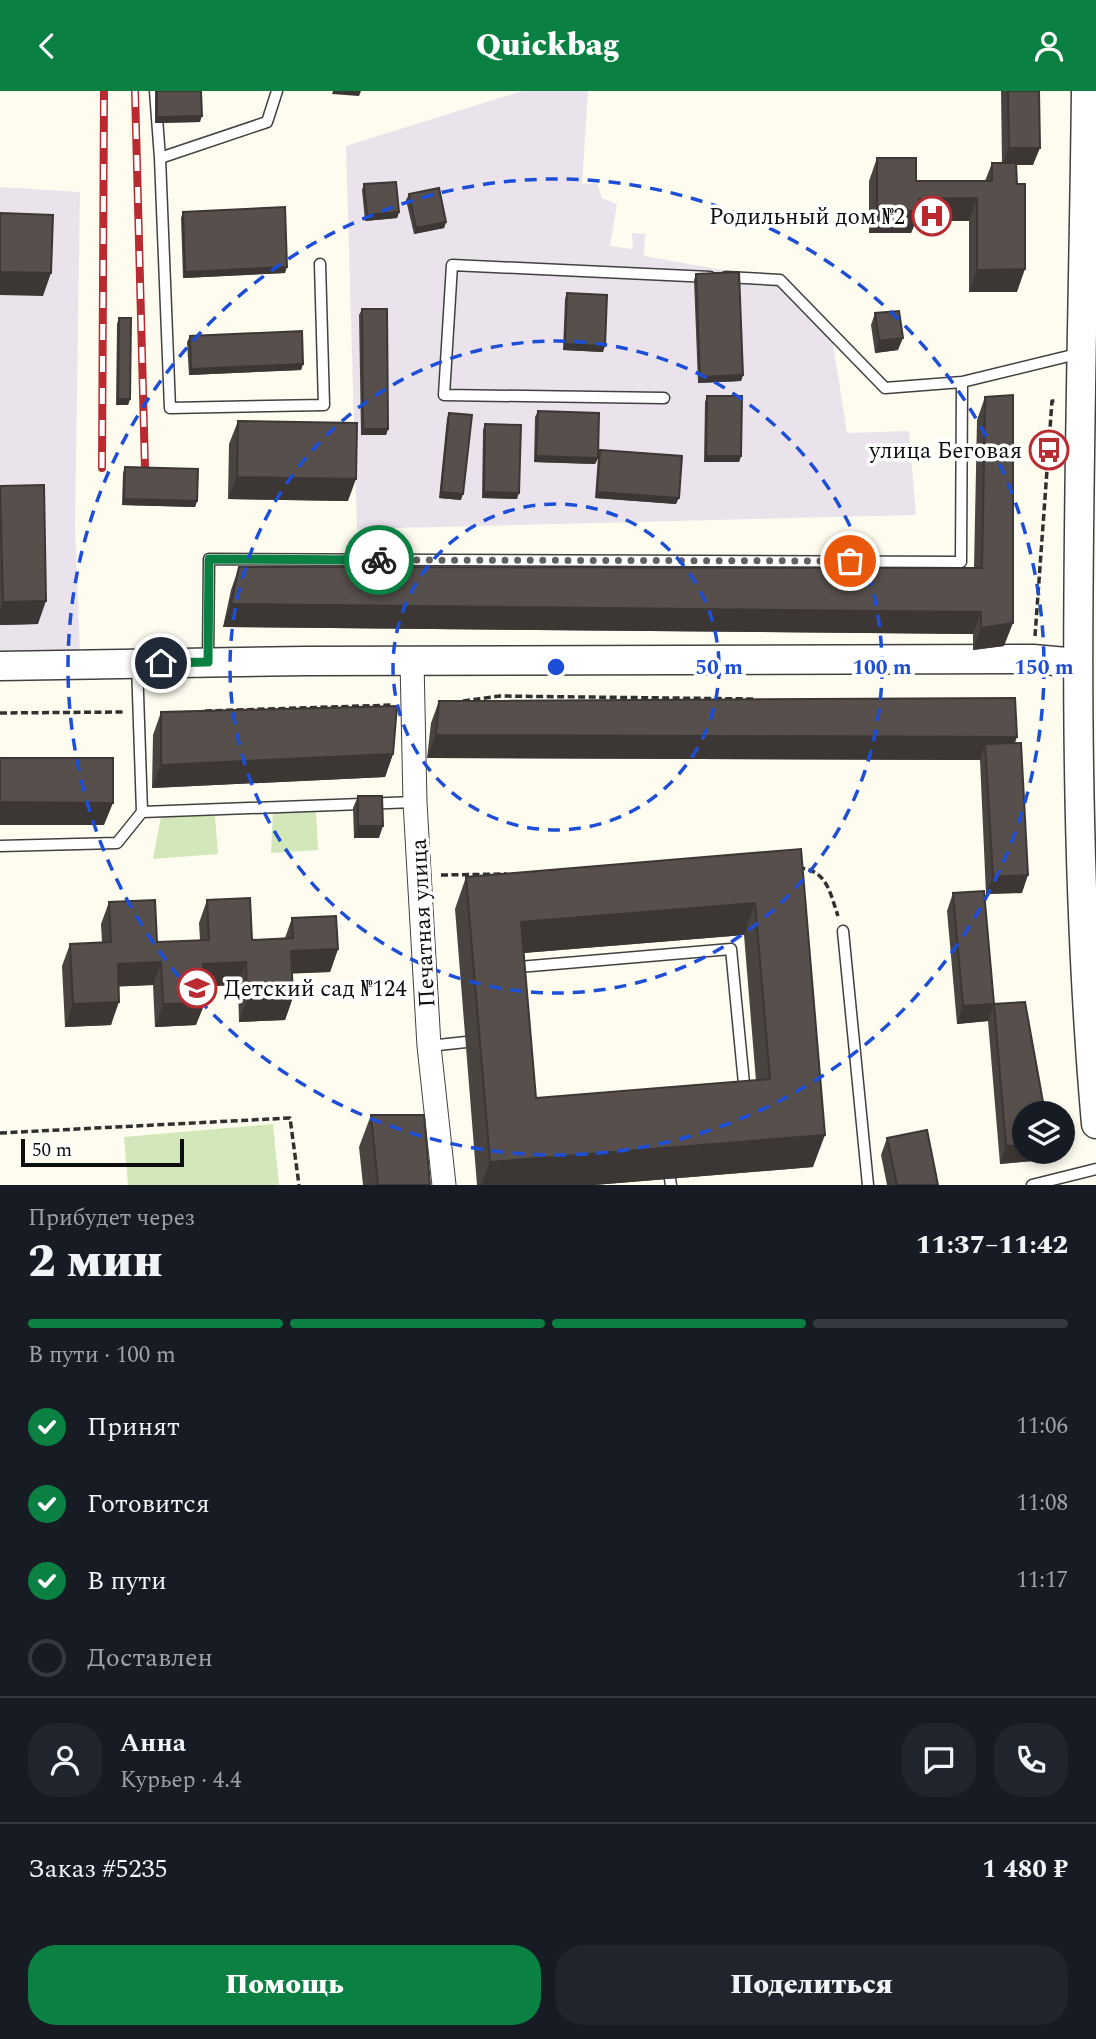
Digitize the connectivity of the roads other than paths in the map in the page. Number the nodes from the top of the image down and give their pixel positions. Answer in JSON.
{"nodes":[{"id":1,"x":155,"y":91,"type":"edge"},
{"id":2,"x":277,"y":91,"type":"edge"},
{"id":3,"x":1086,"y":91,"type":"edge"},
{"id":4,"x":160,"y":157,"type":"junction"},
{"id":5,"x":320,"y":264,"type":"dead end"},
{"id":6,"x":1090,"y":353,"type":"edge"},
{"id":7,"x":962,"y":382,"type":"junction"},
{"id":8,"x":664,"y":398,"type":"dead end"},
{"id":9,"x":412,"y":661,"type":"junction"},
{"id":10,"x":208,"y":662,"type":"junction"},
{"id":11,"x":1078,"y":663,"type":"junction"},
{"id":12,"x":137,"y":664,"type":"junction"},
{"id":13,"x":0,"y":666,"type":"edge"},
{"id":14,"x":415,"y":802,"type":"junction"},
{"id":15,"x":142,"y":812,"type":"junction"},
{"id":16,"x":0,"y":846,"type":"edge"},
{"id":17,"x":844,"y":931,"type":"road end"},
{"id":18,"x":521,"y":991,"type":"edge"},
{"id":19,"x":466,"y":1042,"type":"dead end"},
{"id":20,"x":429,"y":1046,"type":"junction"},
{"id":21,"x":732,"y":1099,"type":"edge"},
{"id":22,"x":1096,"y":1124,"type":"edge"},
{"id":23,"x":1096,"y":1170,"type":"edge"},
{"id":24,"x":444,"y":1185,"type":"edge"},
{"id":25,"x":868,"y":1185,"type":"edge"},
{"id":26,"x":1032,"y":1185,"type":"edge"}],
"edges":[{"from":1,"to":4,"type":"lane"},
{"from":2,"to":4,"type":"lane"},
{"from":3,"to":6,"type":"street"},
{"from":4,"to":5,"type":"lane"},
{"from":6,"to":7,"type":"lane"},
{"from":6,"to":11,"type":"street"},
{"from":7,"to":8,"type":"lane"},
{"from":7,"to":10,"type":"lane"},
{"from":9,"to":10,"type":"street"},
{"from":9,"to":11,"type":"street"},
{"from":9,"to":14,"type":"street","name":"Печатная улица"},
{"from":10,"to":12,"type":"street"},
{"from":11,"to":22,"type":"street"},
{"from":12,"to":13,"type":"street"},
{"from":12,"to":15,"type":"lane"},
{"from":14,"to":15,"type":"lane"},
{"from":14,"to":20,"type":"street","name":"Печатная улица"},
{"from":15,"to":16,"type":"lane"},
{"from":17,"to":25,"type":"lane"},
{"from":18,"to":21,"type":"lane"},
{"from":19,"to":20,"type":"lane"},
{"from":20,"to":24,"type":"street","name":"Печатная улица"},
{"from":23,"to":26,"type":"lane"}]}
